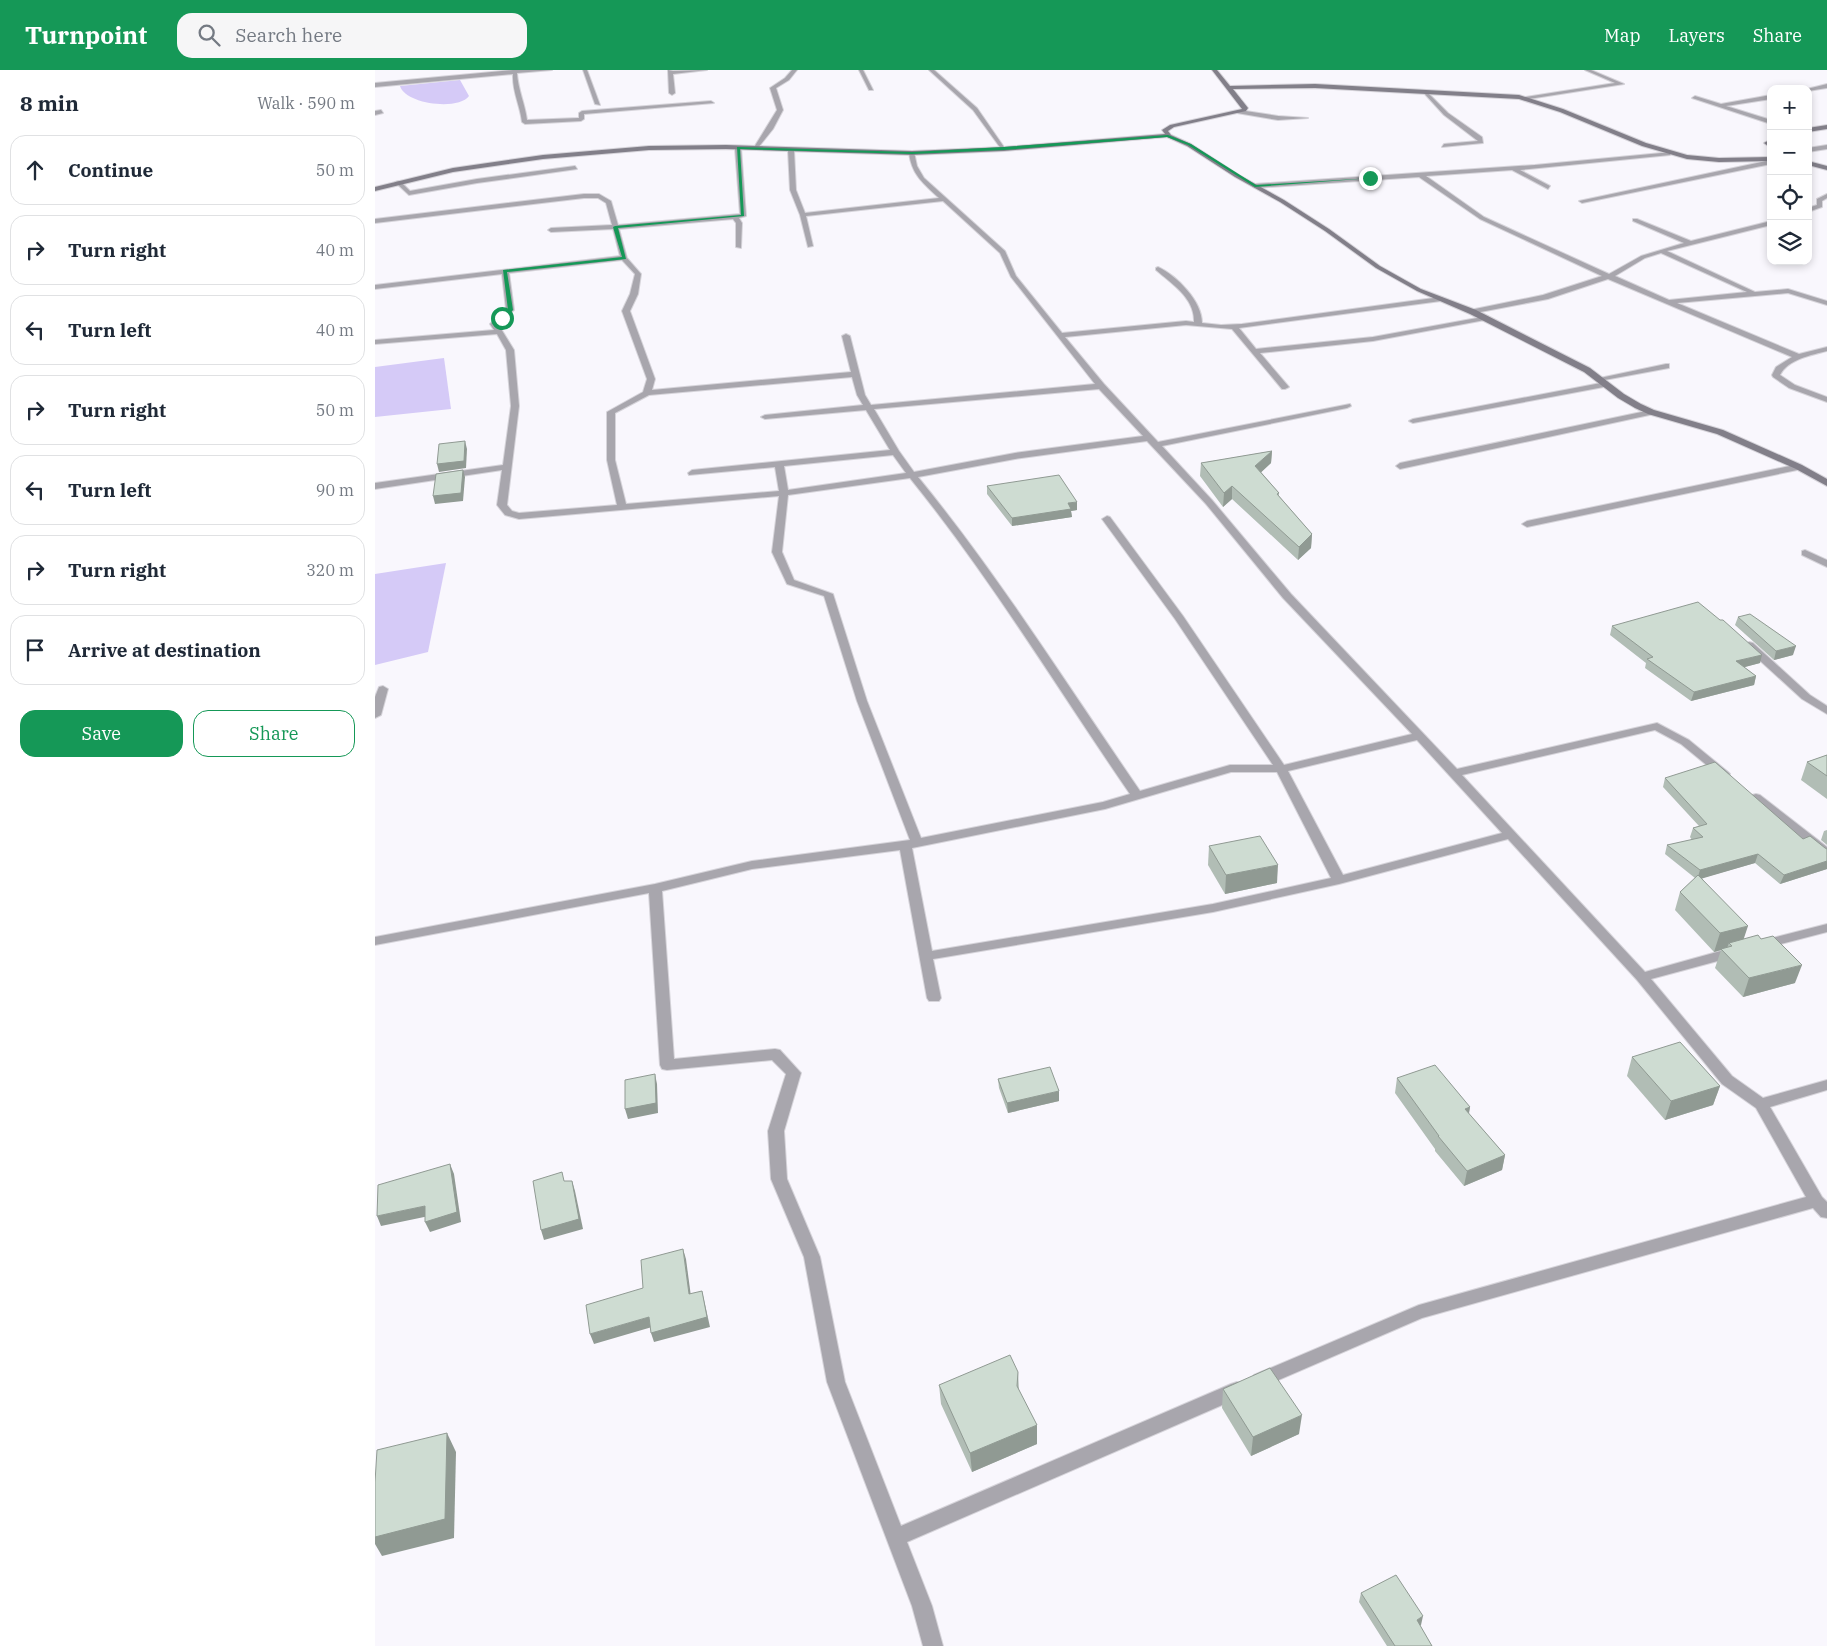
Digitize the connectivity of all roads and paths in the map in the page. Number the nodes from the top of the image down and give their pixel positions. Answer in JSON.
{"nodes":[{"id":1,"x":551,"y":70,"type":"edge"},
{"id":2,"x":585,"y":70,"type":"edge"},
{"id":3,"x":705,"y":70,"type":"edge"},
{"id":4,"x":795,"y":70,"type":"edge"},
{"id":5,"x":861,"y":70,"type":"edge"},
{"id":6,"x":931,"y":70,"type":"edge"},
{"id":7,"x":1214,"y":70,"type":"edge"},
{"id":8,"x":1587,"y":70,"type":"edge"},
{"id":9,"x":515,"y":71,"type":"edge"},
{"id":10,"x":670,"y":71,"type":"edge"},
{"id":11,"x":375,"y":85,"type":"edge"},
{"id":12,"x":1827,"y":87,"type":"edge"},
{"id":13,"x":1228,"y":88,"type":"junction"},
{"id":14,"x":871,"y":89,"type":"dead end"},
{"id":15,"x":1812,"y":89,"type":"edge"},
{"id":16,"x":673,"y":93,"type":"dead end"},
{"id":17,"x":1425,"y":93,"type":"junction"},
{"id":18,"x":1523,"y":98,"type":"junction"},
{"id":19,"x":1695,"y":98,"type":"dead end"},
{"id":20,"x":1767,"y":98,"type":"edge"},
{"id":21,"x":711,"y":103,"type":"dead end"},
{"id":22,"x":598,"y":104,"type":"dead end"},
{"id":23,"x":1720,"y":106,"type":"junction"},
{"id":24,"x":1239,"y":112,"type":"junction"},
{"id":25,"x":1305,"y":118,"type":"dead end"},
{"id":26,"x":1767,"y":121,"type":"edge"},
{"id":27,"x":1827,"y":127,"type":"edge"},
{"id":28,"x":1812,"y":129,"type":"edge"},
{"id":29,"x":1168,"y":136,"type":"junction"},
{"id":30,"x":1444,"y":146,"type":"dead end"},
{"id":31,"x":1827,"y":147,"type":"edge"},
{"id":32,"x":738,"y":148,"type":"junction"},
{"id":33,"x":755,"y":148,"type":"junction"},
{"id":34,"x":1004,"y":148,"type":"junction"},
{"id":35,"x":1812,"y":149,"type":"edge"},
{"id":36,"x":791,"y":150,"type":"junction"},
{"id":37,"x":912,"y":153,"type":"junction"},
{"id":38,"x":1670,"y":153,"type":"junction"},
{"id":39,"x":1767,"y":161,"type":"edge"},
{"id":40,"x":1767,"y":162,"type":"edge"},
{"id":41,"x":1812,"y":164,"type":"edge"},
{"id":42,"x":575,"y":168,"type":"dead end"},
{"id":43,"x":1512,"y":168,"type":"junction"},
{"id":44,"x":1827,"y":168,"type":"edge"},
{"id":45,"x":1421,"y":175,"type":"junction"},
{"id":46,"x":398,"y":182,"type":"junction"},
{"id":47,"x":1255,"y":186,"type":"junction"},
{"id":48,"x":1548,"y":187,"type":"dead end"},
{"id":49,"x":375,"y":189,"type":"edge"},
{"id":50,"x":1827,"y":196,"type":"edge"},
{"id":51,"x":943,"y":199,"type":"junction"},
{"id":52,"x":1582,"y":201,"type":"dead end"},
{"id":53,"x":1812,"y":209,"type":"edge"},
{"id":54,"x":803,"y":215,"type":"junction"},
{"id":55,"x":735,"y":218,"type":"junction"},
{"id":56,"x":1635,"y":220,"type":"dead end"},
{"id":57,"x":375,"y":221,"type":"edge"},
{"id":58,"x":1767,"y":224,"type":"edge"},
{"id":59,"x":615,"y":227,"type":"junction"},
{"id":60,"x":551,"y":230,"type":"dead end"},
{"id":61,"x":1690,"y":243,"type":"junction"},
{"id":62,"x":810,"y":246,"type":"dead end"},
{"id":63,"x":739,"y":247,"type":"dead end"},
{"id":64,"x":1661,"y":251,"type":"junction"},
{"id":65,"x":624,"y":258,"type":"junction"},
{"id":66,"x":1158,"y":269,"type":"dead end"},
{"id":67,"x":505,"y":271,"type":"junction"},
{"id":68,"x":1608,"y":276,"type":"junction"},
{"id":69,"x":375,"y":288,"type":"edge"},
{"id":70,"x":1755,"y":293,"type":"junction"},
{"id":71,"x":1441,"y":299,"type":"junction"},
{"id":72,"x":1669,"y":301,"type":"junction"},
{"id":73,"x":1827,"y":303,"type":"edge"},
{"id":74,"x":1473,"y":312,"type":"junction"},
{"id":75,"x":1485,"y":318,"type":"junction"},
{"id":76,"x":1198,"y":324,"type":"junction"},
{"id":77,"x":1235,"y":327,"type":"junction"},
{"id":78,"x":497,"y":332,"type":"junction"},
{"id":79,"x":1060,"y":335,"type":"junction"},
{"id":80,"x":846,"y":336,"type":"dead end"},
{"id":81,"x":375,"y":342,"type":"edge"},
{"id":82,"x":1827,"y":349,"type":"edge"},
{"id":83,"x":1255,"y":351,"type":"junction"},
{"id":84,"x":1798,"y":357,"type":"junction"},
{"id":85,"x":1666,"y":366,"type":"dead end"},
{"id":86,"x":856,"y":374,"type":"junction"},
{"id":87,"x":1603,"y":382,"type":"junction"},
{"id":88,"x":1101,"y":386,"type":"junction"},
{"id":89,"x":1285,"y":387,"type":"dead end"},
{"id":90,"x":647,"y":393,"type":"junction"},
{"id":91,"x":1827,"y":400,"type":"edge"},
{"id":92,"x":1347,"y":406,"type":"dead end"},
{"id":93,"x":868,"y":407,"type":"junction"},
{"id":94,"x":1651,"y":412,"type":"junction"},
{"id":95,"x":765,"y":417,"type":"dead end"},
{"id":96,"x":1413,"y":421,"type":"dead end"},
{"id":97,"x":1153,"y":442,"type":"junction"},
{"id":98,"x":895,"y":452,"type":"junction"},
{"id":99,"x":779,"y":465,"type":"junction"},
{"id":100,"x":1400,"y":466,"type":"dead end"},
{"id":101,"x":507,"y":467,"type":"junction"},
{"id":102,"x":1799,"y":467,"type":"junction"},
{"id":103,"x":692,"y":473,"type":"dead end"},
{"id":104,"x":913,"y":475,"type":"junction"},
{"id":105,"x":1827,"y":483,"type":"edge"},
{"id":106,"x":375,"y":486,"type":"edge"},
{"id":107,"x":785,"y":493,"type":"junction"},
{"id":108,"x":621,"y":508,"type":"junction"},
{"id":109,"x":1107,"y":519,"type":"dead end"},
{"id":110,"x":1527,"y":524,"type":"dead end"},
{"id":111,"x":1805,"y":553,"type":"dead end"},
{"id":112,"x":1827,"y":564,"type":"edge"},
{"id":113,"x":1740,"y":638,"type":"edge"},
{"id":114,"x":383,"y":689,"type":"dead end"},
{"id":115,"x":1827,"y":711,"type":"edge"},
{"id":116,"x":375,"y":715,"type":"edge"},
{"id":117,"x":1421,"y":736,"type":"junction"},
{"id":118,"x":1281,"y":769,"type":"junction"},
{"id":119,"x":1455,"y":773,"type":"junction"},
{"id":120,"x":1731,"y":779,"type":"edge"},
{"id":121,"x":1746,"y":791,"type":"edge"},
{"id":122,"x":1137,"y":796,"type":"junction"},
{"id":123,"x":1511,"y":834,"type":"junction"},
{"id":124,"x":911,"y":844,"type":"junction"},
{"id":125,"x":1827,"y":853,"type":"edge"},
{"id":126,"x":1339,"y":880,"type":"junction"},
{"id":127,"x":655,"y":888,"type":"junction"},
{"id":128,"x":1827,"y":928,"type":"edge"},
{"id":129,"x":375,"y":942,"type":"edge"},
{"id":130,"x":926,"y":956,"type":"junction"},
{"id":131,"x":1642,"y":977,"type":"junction"},
{"id":132,"x":934,"y":998,"type":"dead end"},
{"id":133,"x":1827,"y":1085,"type":"edge"},
{"id":134,"x":1761,"y":1104,"type":"junction"},
{"id":135,"x":1822,"y":1206,"type":"edge"},
{"id":136,"x":895,"y":1538,"type":"junction"},
{"id":137,"x":933,"y":1646,"type":"edge"}],
"edges":[{"from":1,"to":9,"type":"street"},
{"from":2,"to":22,"type":"street"},
{"from":3,"to":10,"type":"street"},
{"from":4,"to":33,"type":"street"},
{"from":5,"to":14,"type":"street"},
{"from":6,"to":34,"type":"street"},
{"from":7,"to":13,"type":"street"},
{"from":8,"to":18,"type":"street"},
{"from":9,"to":11,"type":"street"},
{"from":9,"to":21,"type":"street"},
{"from":10,"to":16,"type":"street"},
{"from":12,"to":15,"type":"street"},
{"from":13,"to":17,"type":"street"},
{"from":13,"to":24,"type":"street"},
{"from":17,"to":18,"type":"street"},
{"from":17,"to":30,"type":"street"},
{"from":18,"to":38,"type":"street"},
{"from":19,"to":23,"type":"street"},
{"from":20,"to":23,"type":"street"},
{"from":23,"to":26,"type":"street"},
{"from":24,"to":25,"type":"street"},
{"from":24,"to":29,"type":"street"},
{"from":27,"to":28,"type":"street"},
{"from":29,"to":34,"type":"street"},
{"from":29,"to":47,"type":"street"},
{"from":31,"to":35,"type":"street"},
{"from":32,"to":33,"type":"street"},
{"from":32,"to":46,"type":"street"},
{"from":32,"to":55,"type":"street"},
{"from":33,"to":36,"type":"street"},
{"from":34,"to":37,"type":"street"},
{"from":36,"to":37,"type":"street"},
{"from":36,"to":54,"type":"street"},
{"from":37,"to":51,"type":"street"},
{"from":38,"to":39,"type":"street"},
{"from":38,"to":43,"type":"street"},
{"from":40,"to":52,"type":"street"},
{"from":41,"to":44,"type":"street"},
{"from":42,"to":46,"type":"street"},
{"from":43,"to":45,"type":"street"},
{"from":43,"to":48,"type":"street"},
{"from":45,"to":47,"type":"street"},
{"from":45,"to":68,"type":"street"},
{"from":46,"to":49,"type":"street"},
{"from":47,"to":71,"type":"street"},
{"from":50,"to":53,"type":"street"},
{"from":51,"to":54,"type":"street"},
{"from":51,"to":79,"type":"street"},
{"from":54,"to":62,"type":"street"},
{"from":55,"to":59,"type":"street"},
{"from":55,"to":63,"type":"street"},
{"from":56,"to":61,"type":"street"},
{"from":57,"to":59,"type":"street"},
{"from":58,"to":61,"type":"street"},
{"from":59,"to":60,"type":"street"},
{"from":59,"to":65,"type":"street"},
{"from":61,"to":64,"type":"street"},
{"from":64,"to":68,"type":"street"},
{"from":64,"to":70,"type":"street"},
{"from":65,"to":67,"type":"street"},
{"from":65,"to":90,"type":"street"},
{"from":66,"to":76,"type":"street"},
{"from":67,"to":69,"type":"street"},
{"from":67,"to":78,"type":"street"},
{"from":68,"to":72,"type":"street"},
{"from":68,"to":74,"type":"street"},
{"from":70,"to":72,"type":"street"},
{"from":70,"to":73,"type":"street"},
{"from":71,"to":74,"type":"street"},
{"from":71,"to":77,"type":"street"},
{"from":72,"to":84,"type":"street"},
{"from":74,"to":75,"type":"street"},
{"from":75,"to":83,"type":"street"},
{"from":75,"to":87,"type":"street"},
{"from":76,"to":77,"type":"street"},
{"from":76,"to":79,"type":"street"},
{"from":77,"to":83,"type":"street"},
{"from":78,"to":81,"type":"street"},
{"from":78,"to":101,"type":"street"},
{"from":79,"to":88,"type":"street"},
{"from":80,"to":86,"type":"street"},
{"from":82,"to":84,"type":"street"},
{"from":83,"to":89,"type":"street"},
{"from":84,"to":91,"type":"street"},
{"from":85,"to":87,"type":"street"},
{"from":86,"to":90,"type":"street"},
{"from":86,"to":93,"type":"street"},
{"from":87,"to":94,"type":"street"},
{"from":87,"to":96,"type":"street"},
{"from":88,"to":93,"type":"street"},
{"from":88,"to":97,"type":"street"},
{"from":90,"to":108,"type":"street"},
{"from":92,"to":97,"type":"street"},
{"from":93,"to":95,"type":"street"},
{"from":93,"to":98,"type":"street"},
{"from":94,"to":100,"type":"street"},
{"from":94,"to":102,"type":"street"},
{"from":97,"to":104,"type":"street"},
{"from":97,"to":117,"type":"street"},
{"from":98,"to":99,"type":"street"},
{"from":98,"to":104,"type":"street"},
{"from":99,"to":103,"type":"street"},
{"from":99,"to":107,"type":"street"},
{"from":101,"to":106,"type":"street"},
{"from":101,"to":108,"type":"street"},
{"from":102,"to":105,"type":"street"},
{"from":102,"to":110,"type":"street"},
{"from":104,"to":107,"type":"street"},
{"from":104,"to":122,"type":"street"},
{"from":107,"to":108,"type":"street"},
{"from":107,"to":124,"type":"street"},
{"from":109,"to":118,"type":"street"},
{"from":111,"to":112,"type":"street"},
{"from":113,"to":115,"type":"street"},
{"from":114,"to":116,"type":"street"},
{"from":117,"to":118,"type":"street"},
{"from":117,"to":119,"type":"street"},
{"from":118,"to":122,"type":"street"},
{"from":118,"to":126,"type":"street"},
{"from":119,"to":120,"type":"street"},
{"from":119,"to":123,"type":"street"},
{"from":121,"to":125,"type":"street"},
{"from":122,"to":124,"type":"street"},
{"from":123,"to":126,"type":"street"},
{"from":123,"to":131,"type":"street"},
{"from":124,"to":127,"type":"street"},
{"from":124,"to":130,"type":"street"},
{"from":126,"to":130,"type":"street"},
{"from":127,"to":129,"type":"street"},
{"from":127,"to":136,"type":"street"},
{"from":128,"to":131,"type":"street"},
{"from":130,"to":132,"type":"street"},
{"from":131,"to":134,"type":"street"},
{"from":133,"to":134,"type":"street"},
{"from":134,"to":135,"type":"street"},
{"from":135,"to":136,"type":"street"},
{"from":136,"to":137,"type":"street"}]}
